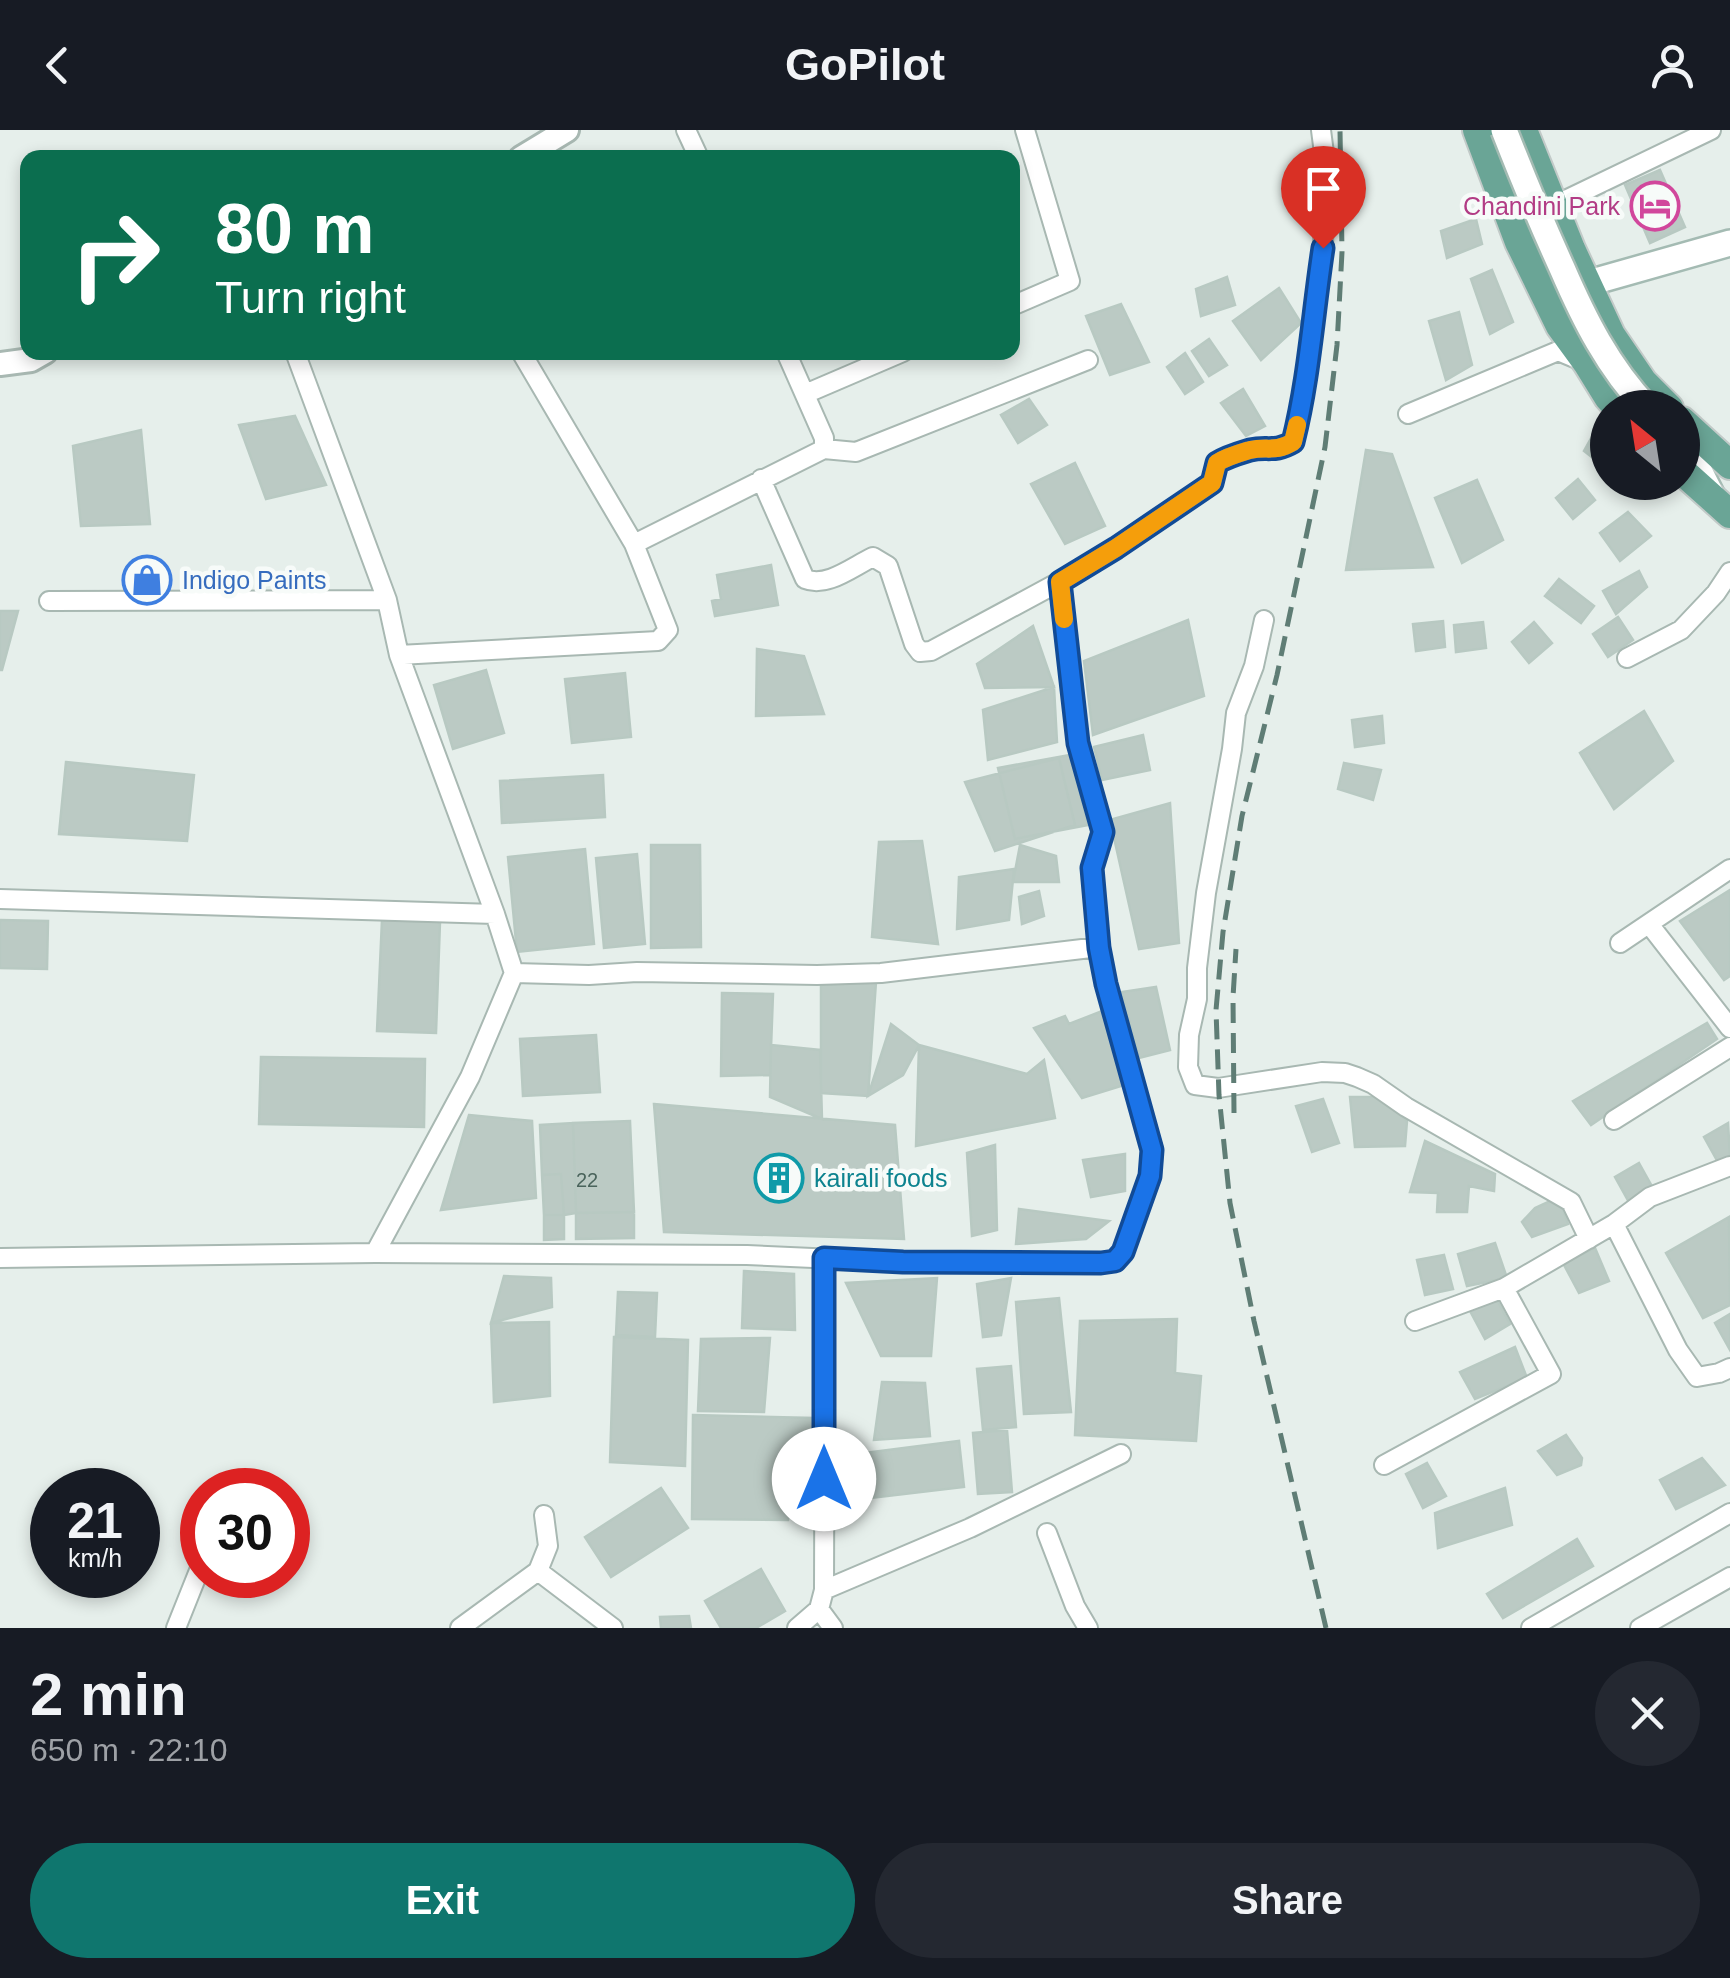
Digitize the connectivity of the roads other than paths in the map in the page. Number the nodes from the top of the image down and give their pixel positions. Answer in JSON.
{"nodes":[{"id":1,"x":568,"y":130,"type":"edge"},
{"id":2,"x":1025,"y":130,"type":"edge"},
{"id":3,"x":1321,"y":130,"type":"edge"},
{"id":4,"x":1477,"y":130,"type":"edge"},
{"id":5,"x":1504,"y":130,"type":"edge"},
{"id":6,"x":1523,"y":130,"type":"edge"},
{"id":7,"x":1712,"y":130,"type":"edge"},
{"id":8,"x":534,"y":150,"type":"edge"},
{"id":9,"x":1553,"y":206,"type":"junction"},
{"id":10,"x":1730,"y":243,"type":"edge"},
{"id":11,"x":1588,"y":284,"type":"junction"},
{"id":12,"x":1544,"y":295,"type":"junction"},
{"id":13,"x":1020,"y":303,"type":"edge"},
{"id":14,"x":31,"y":360,"type":"edge"},
{"id":15,"x":298,"y":360,"type":"edge"},
{"id":16,"x":526,"y":360,"type":"edge"},
{"id":17,"x":789,"y":360,"type":"edge"},
{"id":18,"x":884,"y":360,"type":"edge"},
{"id":19,"x":1088,"y":360,"type":"dead end"},
{"id":20,"x":1587,"y":363,"type":"junction"},
{"id":21,"x":0,"y":364,"type":"edge"},
{"id":22,"x":1604,"y":390,"type":"edge"},
{"id":23,"x":1631,"y":390,"type":"edge"},
{"id":24,"x":1652,"y":390,"type":"edge"},
{"id":25,"x":804,"y":394,"type":"junction"},
{"id":26,"x":1408,"y":414,"type":"dead end"},
{"id":27,"x":824,"y":450,"type":"junction"},
{"id":28,"x":1700,"y":453,"type":"edge"},
{"id":29,"x":1730,"y":467,"type":"edge"},
{"id":30,"x":1700,"y":473,"type":"edge"},
{"id":31,"x":760,"y":480,"type":"junction"},
{"id":32,"x":1721,"y":507,"type":"edge"},
{"id":33,"x":634,"y":544,"type":"junction"},
{"id":34,"x":1730,"y":572,"type":"edge"},
{"id":35,"x":1060,"y":582,"type":"junction"},
{"id":36,"x":49,"y":600,"type":"dead end"},
{"id":37,"x":388,"y":600,"type":"junction"},
{"id":38,"x":1264,"y":620,"type":"dead end"},
{"id":39,"x":399,"y":655,"type":"junction"},
{"id":40,"x":1627,"y":658,"type":"dead end"},
{"id":41,"x":1730,"y":869,"type":"edge"},
{"id":42,"x":0,"y":899,"type":"edge"},
{"id":43,"x":495,"y":914,"type":"junction"},
{"id":44,"x":1649,"y":924,"type":"junction"},
{"id":45,"x":1620,"y":943,"type":"dead end"},
{"id":46,"x":1099,"y":948,"type":"junction"},
{"id":47,"x":514,"y":973,"type":"junction"},
{"id":48,"x":1730,"y":1028,"type":"edge"},
{"id":49,"x":1730,"y":1047,"type":"edge"},
{"id":50,"x":1614,"y":1120,"type":"dead end"},
{"id":51,"x":1730,"y":1166,"type":"edge"},
{"id":52,"x":1614,"y":1224,"type":"junction"},
{"id":53,"x":1589,"y":1239,"type":"junction"},
{"id":54,"x":375,"y":1253,"type":"junction"},
{"id":55,"x":0,"y":1258,"type":"edge"},
{"id":56,"x":824,"y":1258,"type":"junction"},
{"id":57,"x":1504,"y":1288,"type":"junction"},
{"id":58,"x":1415,"y":1322,"type":"dead end"},
{"id":59,"x":1730,"y":1368,"type":"edge"},
{"id":60,"x":1121,"y":1454,"type":"dead end"},
{"id":61,"x":1384,"y":1464,"type":"dead end"},
{"id":62,"x":1730,"y":1513,"type":"edge"},
{"id":63,"x":544,"y":1515,"type":"dead end"},
{"id":64,"x":1047,"y":1533,"type":"dead end"},
{"id":65,"x":538,"y":1571,"type":"junction"},
{"id":66,"x":1730,"y":1577,"type":"edge"},
{"id":67,"x":824,"y":1590,"type":"junction"},
{"id":68,"x":188,"y":1598,"type":"edge"},
{"id":69,"x":819,"y":1609,"type":"junction"},
{"id":70,"x":176,"y":1628,"type":"edge"},
{"id":71,"x":460,"y":1628,"type":"edge"},
{"id":72,"x":613,"y":1628,"type":"edge"},
{"id":73,"x":797,"y":1628,"type":"edge"},
{"id":74,"x":833,"y":1628,"type":"edge"},
{"id":75,"x":1088,"y":1628,"type":"edge"},
{"id":76,"x":1531,"y":1628,"type":"edge"},
{"id":77,"x":1640,"y":1628,"type":"edge"}],
"edges":[{"from":1,"to":8,"type":"street"},
{"from":2,"to":13,"type":"street"},
{"from":3,"to":35,"type":"street"},
{"from":4,"to":12,"type":"main road"},
{"from":5,"to":23,"type":"main road","bridge":true},
{"from":6,"to":9,"type":"main road"},
{"from":7,"to":9,"type":"street"},
{"from":9,"to":11,"type":"main road"},
{"from":10,"to":11,"type":"main road"},
{"from":11,"to":12,"type":"main road"},
{"from":11,"to":24,"type":"main road"},
{"from":12,"to":20,"type":"main road"},
{"from":14,"to":21,"type":"street"},
{"from":15,"to":37,"type":"street"},
{"from":16,"to":33,"type":"street"},
{"from":17,"to":25,"type":"street"},
{"from":18,"to":25,"type":"street"},
{"from":19,"to":27,"type":"street"},
{"from":20,"to":22,"type":"main road"},
{"from":20,"to":26,"type":"street"},
{"from":25,"to":27,"type":"street"},
{"from":27,"to":31,"type":"street"},
{"from":28,"to":29,"type":"main road"},
{"from":30,"to":32,"type":"main road"},
{"from":31,"to":33,"type":"street"},
{"from":31,"to":35,"type":"street"},
{"from":33,"to":39,"type":"street"},
{"from":34,"to":40,"type":"street"},
{"from":35,"to":46,"type":"street"},
{"from":36,"to":37,"type":"street"},
{"from":37,"to":39,"type":"street"},
{"from":38,"to":53,"type":"street"},
{"from":39,"to":43,"type":"street"},
{"from":41,"to":44,"type":"street"},
{"from":42,"to":43,"type":"street"},
{"from":43,"to":47,"type":"street"},
{"from":44,"to":45,"type":"street"},
{"from":44,"to":48,"type":"street"},
{"from":46,"to":47,"type":"street"},
{"from":46,"to":56,"type":"street"},
{"from":47,"to":54,"type":"street"},
{"from":49,"to":50,"type":"street"},
{"from":51,"to":52,"type":"street"},
{"from":52,"to":53,"type":"street"},
{"from":52,"to":59,"type":"street"},
{"from":53,"to":57,"type":"street"},
{"from":54,"to":55,"type":"street"},
{"from":54,"to":56,"type":"street"},
{"from":56,"to":67,"type":"street"},
{"from":57,"to":58,"type":"street"},
{"from":57,"to":61,"type":"street"},
{"from":60,"to":67,"type":"street"},
{"from":62,"to":76,"type":"street"},
{"from":63,"to":65,"type":"street"},
{"from":64,"to":75,"type":"street"},
{"from":65,"to":71,"type":"street"},
{"from":65,"to":72,"type":"street"},
{"from":66,"to":77,"type":"street"},
{"from":67,"to":69,"type":"street"},
{"from":68,"to":70,"type":"street"},
{"from":69,"to":73,"type":"street"},
{"from":69,"to":74,"type":"street"}]}
